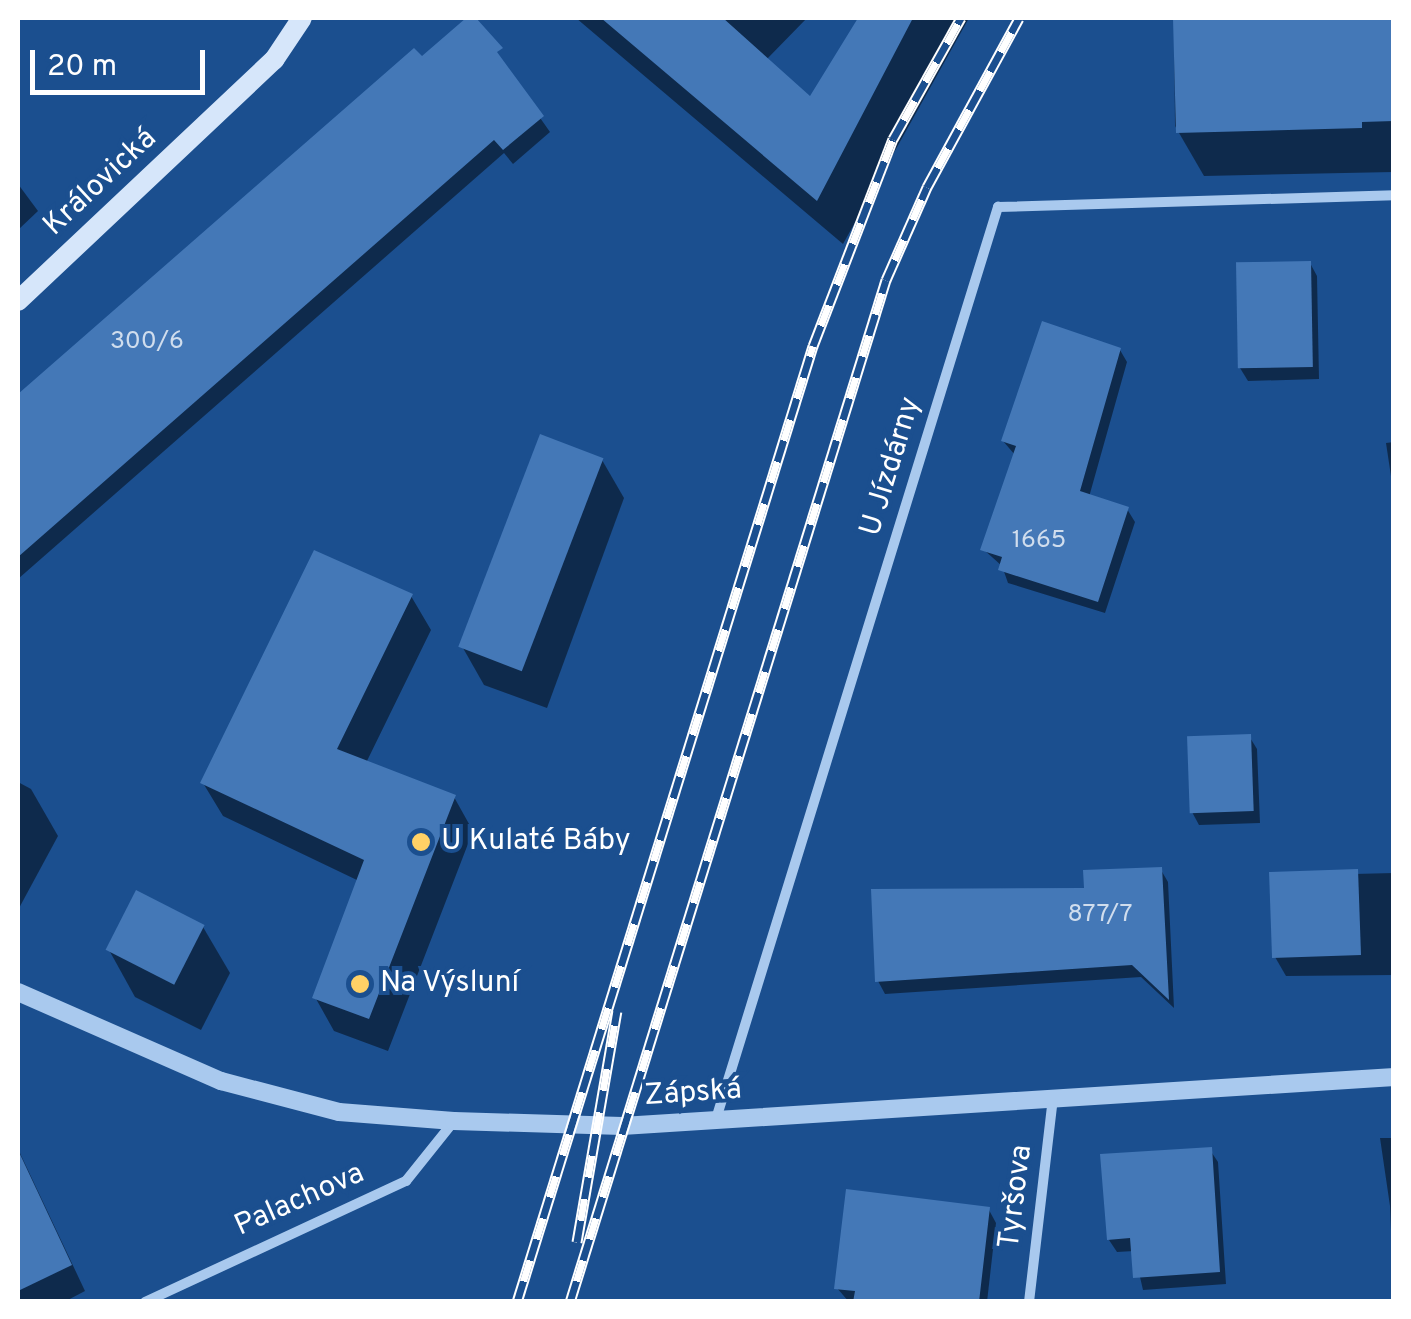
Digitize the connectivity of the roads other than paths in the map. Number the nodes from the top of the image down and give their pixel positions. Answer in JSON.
{"nodes":[{"id":1,"x":302,"y":18,"type":"edge"},
{"id":2,"x":1394,"y":195,"type":"edge"},
{"id":3,"x":18,"y":301,"type":"edge"},
{"id":4,"x":18,"y":992,"type":"edge"},
{"id":5,"x":1394,"y":1077,"type":"edge"},
{"id":6,"x":1053,"y":1099,"type":"junction"},
{"id":7,"x":716,"y":1119,"type":"junction"},
{"id":8,"x":454,"y":1121,"type":"junction"},
{"id":9,"x":145,"y":1302,"type":"edge"},
{"id":10,"x":1029,"y":1302,"type":"edge"}],
"edges":[{"from":1,"to":3,"type":"main road","name":"Královická"},
{"from":2,"to":7,"type":"street","name":"U Jízdárny"},
{"from":4,"to":8,"type":"street","name":"Zápská"},
{"from":5,"to":6,"type":"street","name":"Zápská"},
{"from":6,"to":7,"type":"street","name":"Zápská"},
{"from":6,"to":10,"type":"street","name":"Tyršova"},
{"from":7,"to":8,"type":"street","name":"Zápská"},
{"from":8,"to":9,"type":"street","name":"Palachova"}]}
